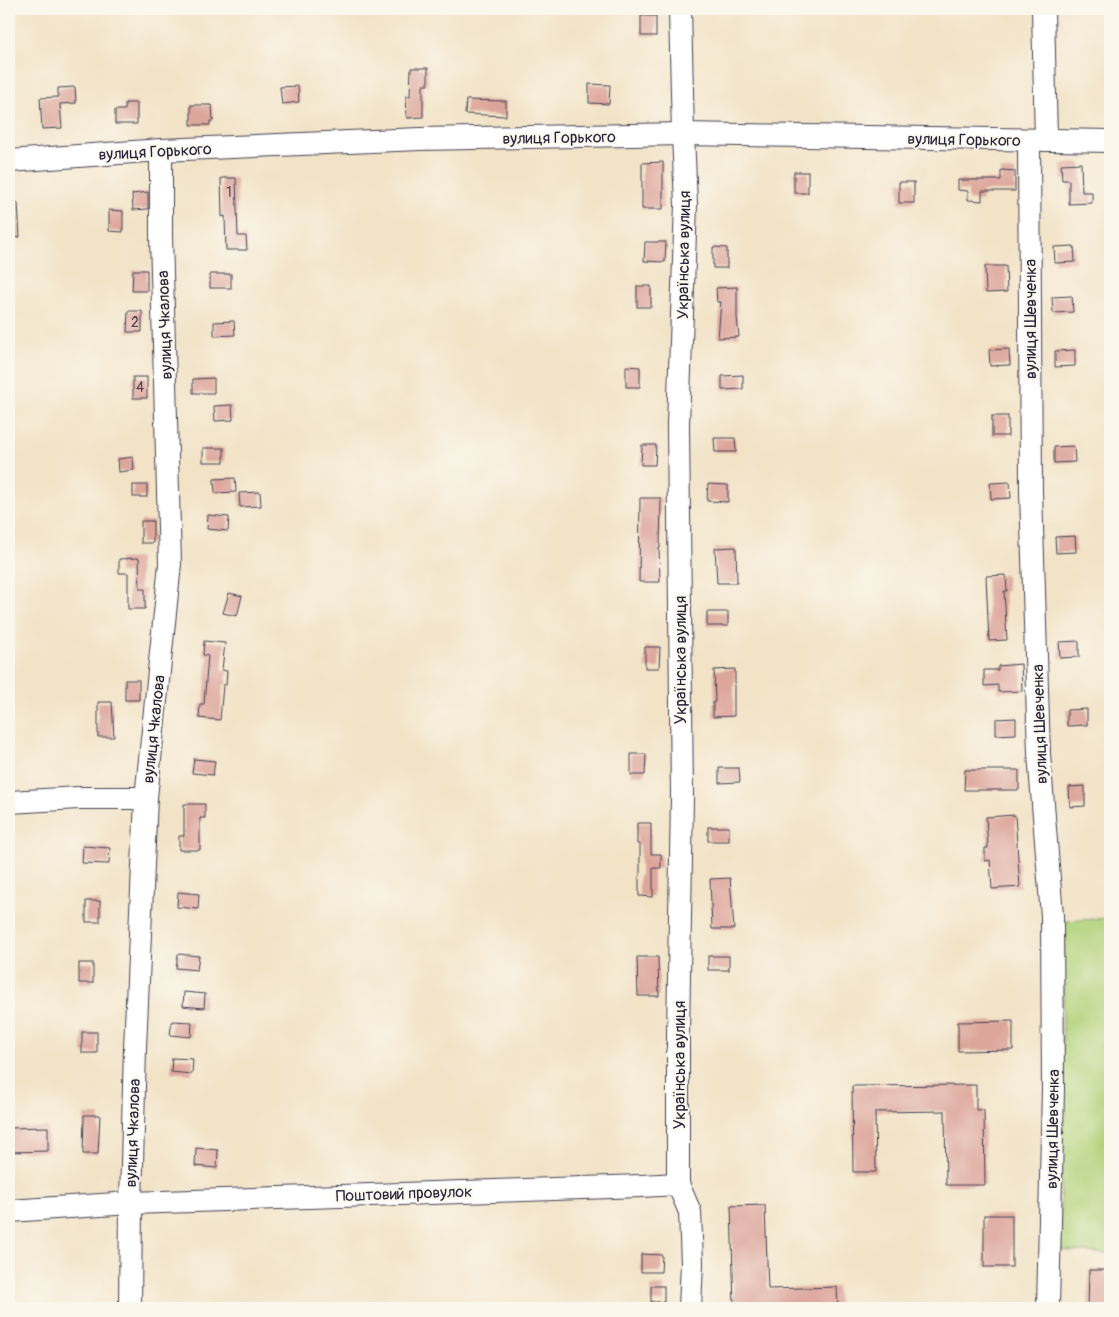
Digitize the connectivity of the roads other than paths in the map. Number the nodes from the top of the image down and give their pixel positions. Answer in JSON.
{"nodes":[{"id":1,"x":680,"y":9,"type":"edge"},
{"id":2,"x":1043,"y":9,"type":"edge"},
{"id":3,"x":683,"y":134,"type":"junction"},
{"id":4,"x":1037,"y":140,"type":"junction"},
{"id":5,"x":1110,"y":141,"type":"edge"},
{"id":6,"x":161,"y":150,"type":"junction"},
{"id":7,"x":9,"y":162,"type":"edge"},
{"id":8,"x":146,"y":798,"type":"junction"},
{"id":9,"x":9,"y":802,"type":"edge"},
{"id":10,"x":678,"y":1184,"type":"junction"},
{"id":11,"x":130,"y":1203,"type":"junction"},
{"id":12,"x":9,"y":1211,"type":"edge"},
{"id":13,"x":130,"y":1308,"type":"edge"},
{"id":14,"x":690,"y":1308,"type":"edge"},
{"id":15,"x":1048,"y":1308,"type":"edge"}],
"edges":[{"from":1,"to":3,"type":"street","name":"Українська вулиця"},
{"from":2,"to":4,"type":"street","name":"вулиця Шевченка"},
{"from":3,"to":4,"type":"street","name":"вулиця Горького"},
{"from":3,"to":6,"type":"street","name":"вулиця Горького"},
{"from":3,"to":10,"type":"street","name":"Українська вулиця"},
{"from":4,"to":5,"type":"street","name":"вулиця Горького"},
{"from":4,"to":15,"type":"street","name":"вулиця Шевченка"},
{"from":6,"to":7,"type":"street","name":"вулиця Горького"},
{"from":6,"to":8,"type":"street","name":"вулиця Чкалова"},
{"from":8,"to":9,"type":"street"},
{"from":8,"to":11,"type":"street","name":"вулиця Чкалова"},
{"from":10,"to":11,"type":"street","name":"Поштовий провулок"},
{"from":10,"to":14,"type":"street","name":"Українська вулиця"},
{"from":11,"to":12,"type":"street","name":"Поштовий провулок"},
{"from":11,"to":13,"type":"street","name":"вулиця Чкалова"}]}
